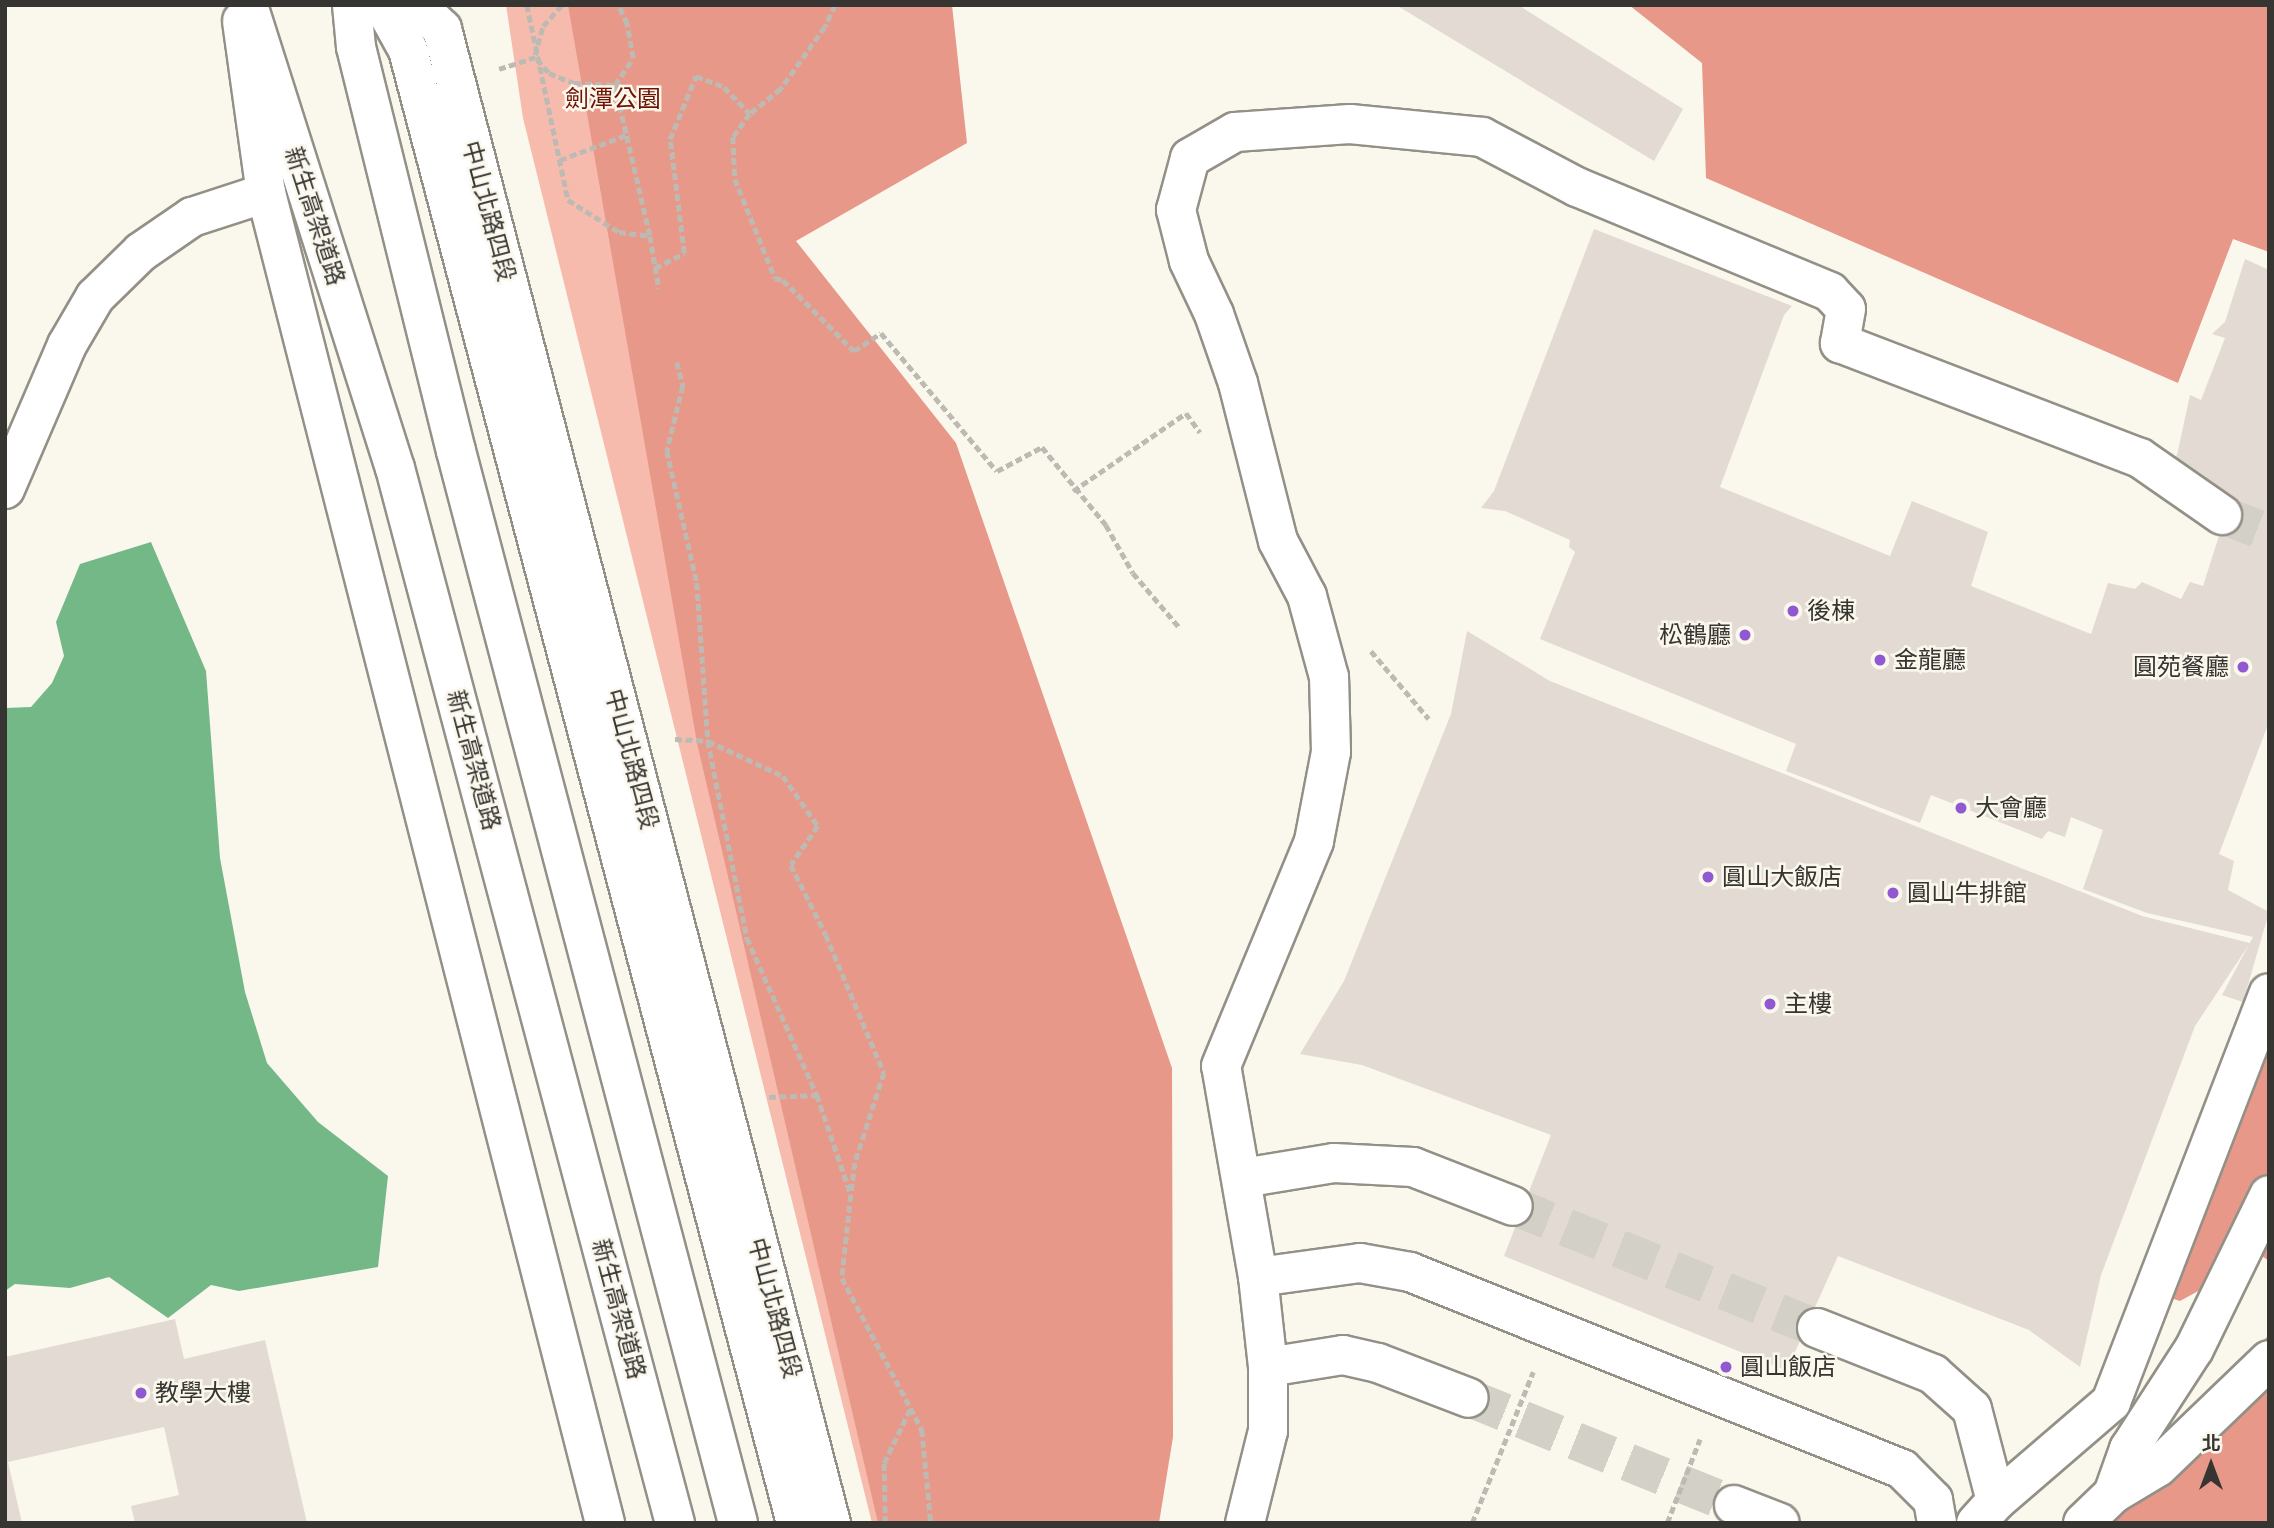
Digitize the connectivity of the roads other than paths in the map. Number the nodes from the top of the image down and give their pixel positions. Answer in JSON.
{"nodes":[{"id":1,"x":240,"y":5,"type":"edge"},
{"id":2,"x":248,"y":5,"type":"edge"},
{"id":3,"x":352,"y":5,"type":"edge"},
{"id":4,"x":383,"y":5,"type":"edge"},
{"id":5,"x":417,"y":5,"type":"edge"},
{"id":6,"x":266,"y":193,"type":"junction"},
{"id":7,"x":5,"y":489,"type":"edge"},
{"id":8,"x":2222,"y":515,"type":"tunnel mouth"},
{"id":9,"x":2269,"y":993,"type":"edge"},
{"id":10,"x":1243,"y":1178,"type":"junction"},
{"id":11,"x":2268,"y":1202,"type":"edge"},
{"id":12,"x":1513,"y":1206,"type":"tunnel mouth"},
{"id":13,"x":1258,"y":1277,"type":"junction"},
{"id":14,"x":1817,"y":1328,"type":"tunnel mouth"},
{"id":15,"x":2269,"y":1360,"type":"edge"},
{"id":16,"x":1268,"y":1367,"type":"junction"},
{"id":17,"x":1469,"y":1398,"type":"tunnel mouth"},
{"id":18,"x":2113,"y":1494,"type":"junction"},
{"id":19,"x":1734,"y":1505,"type":"tunnel mouth"},
{"id":20,"x":1986,"y":1512,"type":"edge"},
{"id":21,"x":605,"y":1523,"type":"edge"},
{"id":22,"x":675,"y":1523,"type":"edge"},
{"id":23,"x":738,"y":1523,"type":"edge"},
{"id":24,"x":796,"y":1523,"type":"edge"},
{"id":25,"x":831,"y":1523,"type":"edge"},
{"id":26,"x":1245,"y":1523,"type":"edge"},
{"id":27,"x":1780,"y":1523,"type":"edge"},
{"id":28,"x":1937,"y":1523,"type":"edge"},
{"id":29,"x":2083,"y":1523,"type":"edge"}],
"edges":[{"from":1,"to":6,"type":"main road"},
{"from":2,"to":22,"type":"main road","name":"新生高架道路"},
{"from":3,"to":23,"type":"main road"},
{"from":4,"to":24,"type":"main road","name":"中山北路四段"},
{"from":5,"to":25,"type":"main road","name":"中山北路四段"},
{"from":6,"to":7,"type":"main road"},
{"from":6,"to":21,"type":"main road"},
{"from":8,"to":10,"type":"main road"},
{"from":9,"to":20,"type":"main road"},
{"from":10,"to":12,"type":"main road"},
{"from":10,"to":13,"type":"main road"},
{"from":11,"to":18,"type":"main road"},
{"from":13,"to":16,"type":"main road"},
{"from":13,"to":28,"type":"main road"},
{"from":14,"to":20,"type":"main road"},
{"from":15,"to":18,"type":"main road"},
{"from":16,"to":17,"type":"main road"},
{"from":16,"to":26,"type":"main road"},
{"from":18,"to":29,"type":"main road"},
{"from":19,"to":27,"type":"main road"}]}
